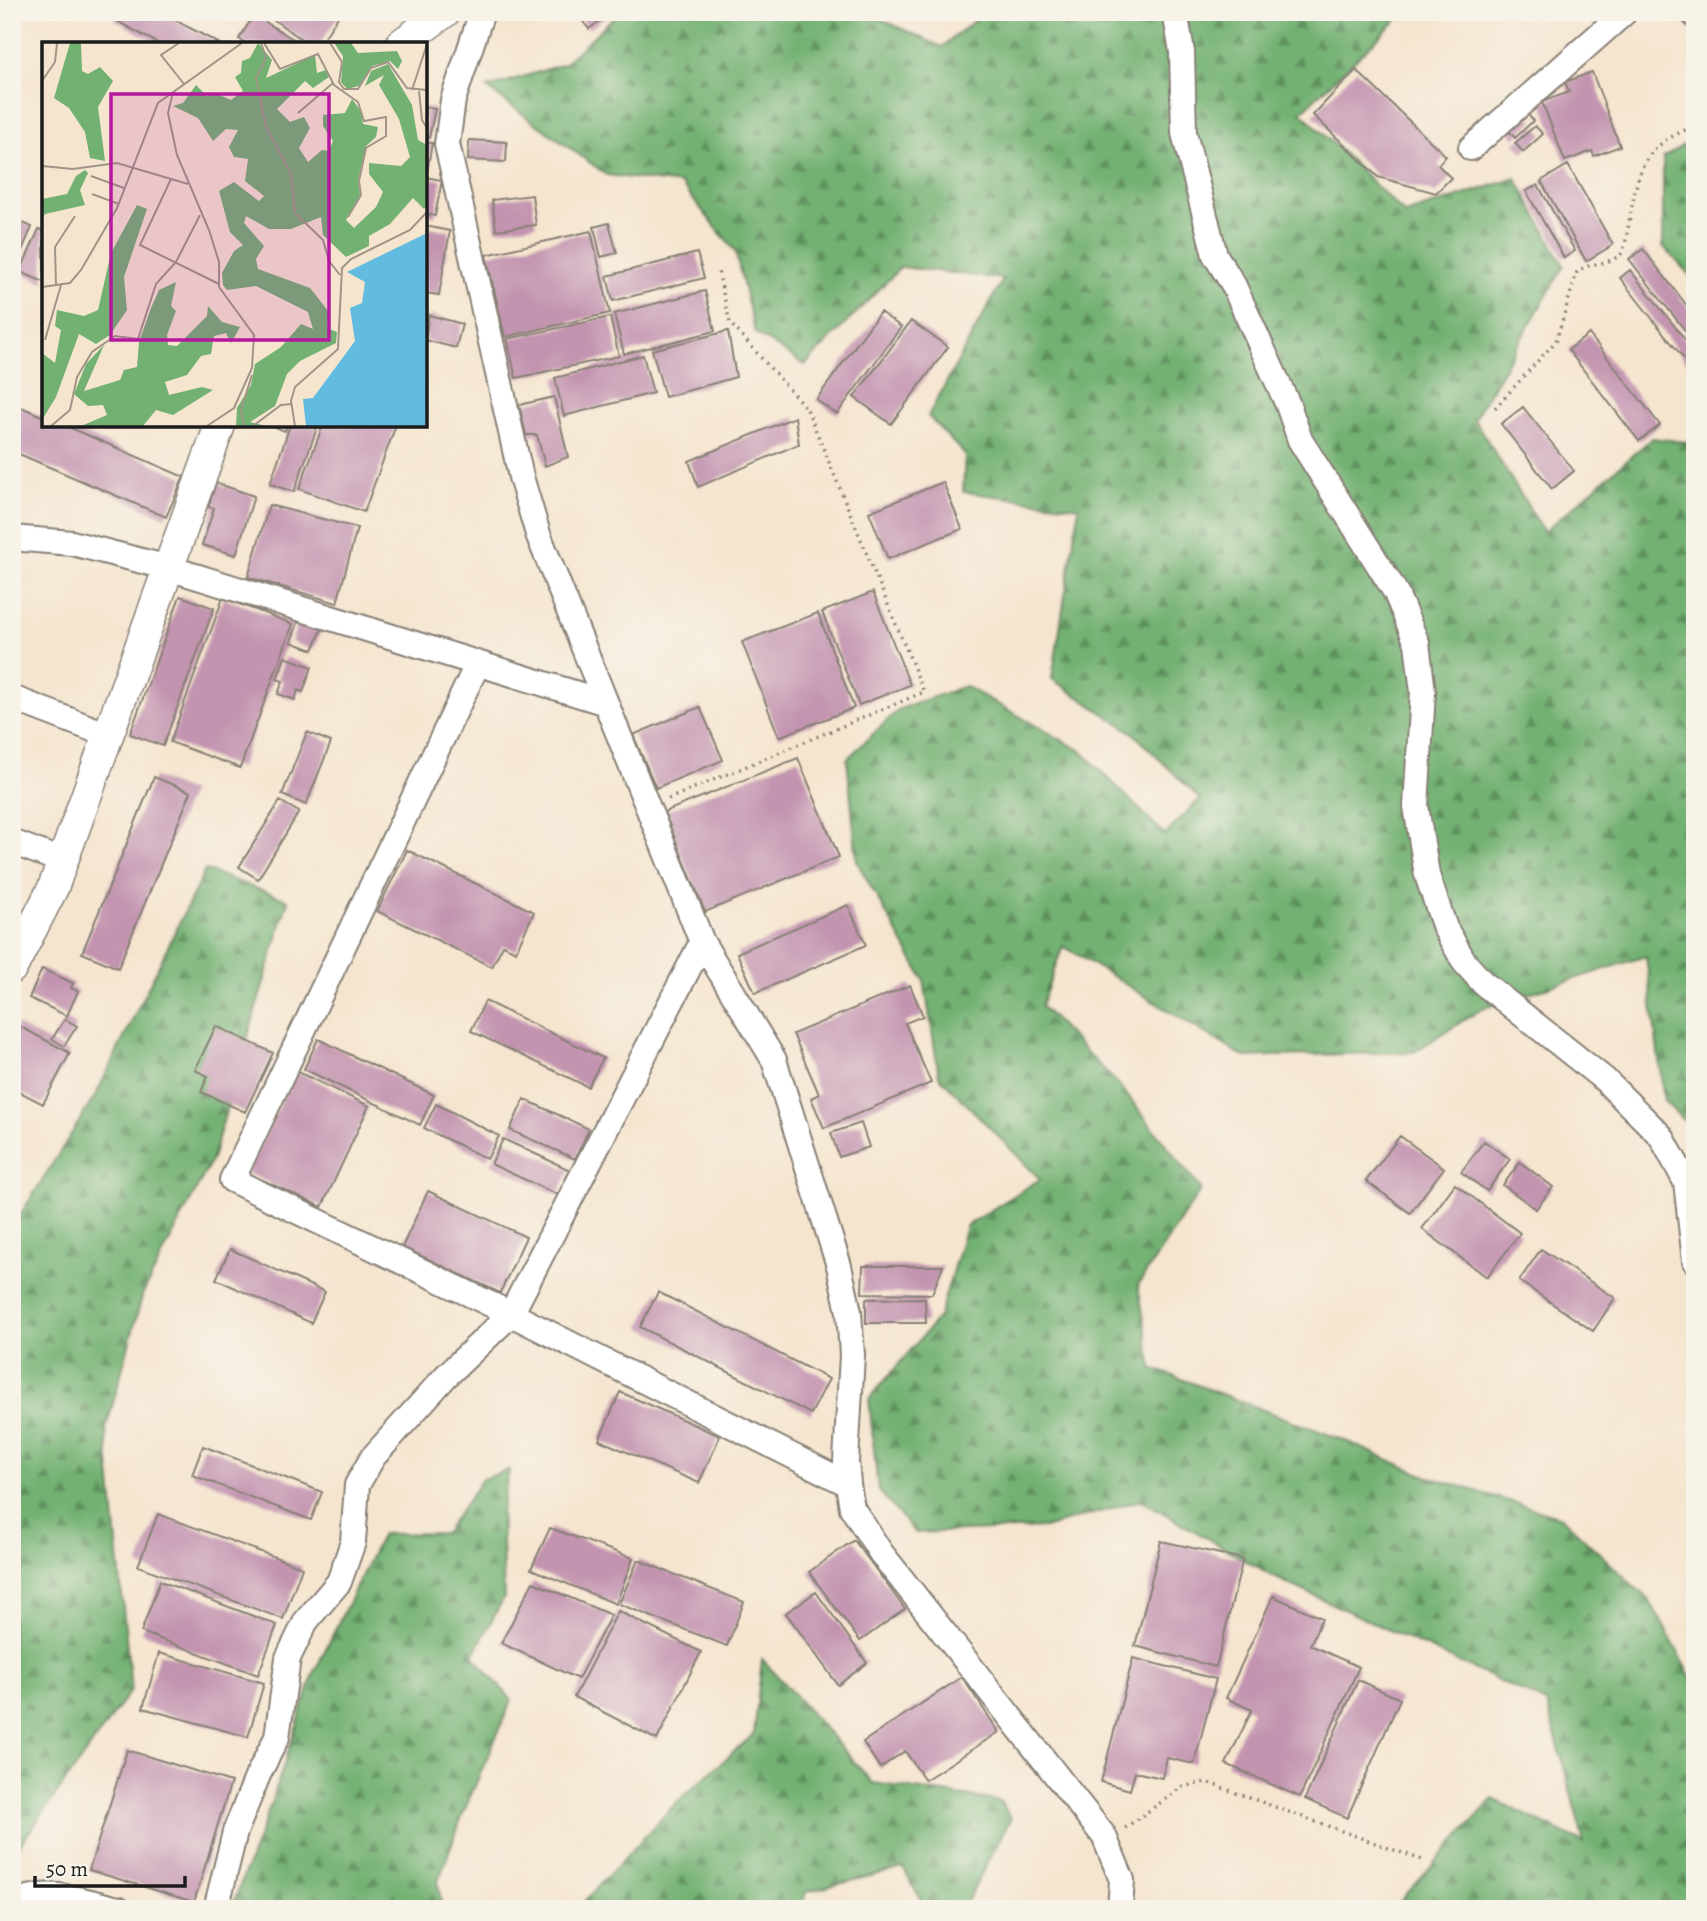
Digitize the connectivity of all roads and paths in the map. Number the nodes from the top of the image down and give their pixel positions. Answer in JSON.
{"nodes":[{"id":1,"x":445,"y":12,"type":"edge"},
{"id":2,"x":482,"y":12,"type":"edge"},
{"id":3,"x":1175,"y":12,"type":"edge"},
{"id":4,"x":1625,"y":12,"type":"edge"},
{"id":5,"x":404,"y":42,"type":"edge"},
{"id":6,"x":1695,"y":126,"type":"edge"},
{"id":7,"x":1471,"y":148,"type":"dead end"},
{"id":8,"x":718,"y":271,"type":"dead end"},
{"id":9,"x":1495,"y":408,"type":"dead end"},
{"id":10,"x":219,"y":427,"type":"edge"},
{"id":11,"x":12,"y":538,"type":"edge"},
{"id":12,"x":169,"y":568,"type":"junction"},
{"id":13,"x":477,"y":665,"type":"junction"},
{"id":14,"x":12,"y":698,"type":"edge"},
{"id":15,"x":603,"y":702,"type":"junction"},
{"id":16,"x":108,"y":735,"type":"junction"},
{"id":17,"x":647,"y":807,"type":"junction"},
{"id":18,"x":12,"y":842,"type":"edge"},
{"id":19,"x":62,"y":861,"type":"junction"},
{"id":20,"x":702,"y":942,"type":"junction"},
{"id":21,"x":12,"y":968,"type":"edge"},
{"id":22,"x":1695,"y":1261,"type":"edge"},
{"id":23,"x":511,"y":1314,"type":"junction"},
{"id":24,"x":848,"y":1484,"type":"junction"},
{"id":25,"x":1107,"y":1842,"type":"junction"},
{"id":26,"x":1422,"y":1860,"type":"dead end"},
{"id":27,"x":12,"y":1904,"type":"edge"},
{"id":28,"x":119,"y":1909,"type":"edge"},
{"id":29,"x":216,"y":1909,"type":"edge"},
{"id":30,"x":1120,"y":1909,"type":"edge"}],
"edges":[{"from":1,"to":5,"type":"street"},
{"from":2,"to":15,"type":"street"},
{"from":3,"to":22,"type":"street"},
{"from":4,"to":7,"type":"street"},
{"from":6,"to":9,"type":"path"},
{"from":8,"to":17,"type":"path"},
{"from":10,"to":12,"type":"street"},
{"from":11,"to":12,"type":"street"},
{"from":12,"to":13,"type":"street"},
{"from":12,"to":16,"type":"street"},
{"from":13,"to":15,"type":"street"},
{"from":13,"to":23,"type":"street"},
{"from":14,"to":16,"type":"street"},
{"from":15,"to":17,"type":"street"},
{"from":16,"to":19,"type":"street"},
{"from":17,"to":20,"type":"street"},
{"from":18,"to":19,"type":"street"},
{"from":19,"to":21,"type":"street"},
{"from":20,"to":23,"type":"street"},
{"from":20,"to":24,"type":"street"},
{"from":23,"to":24,"type":"street"},
{"from":23,"to":29,"type":"street"},
{"from":24,"to":25,"type":"street"},
{"from":25,"to":26,"type":"path"},
{"from":25,"to":30,"type":"street"},
{"from":27,"to":28,"type":"street"}]}
